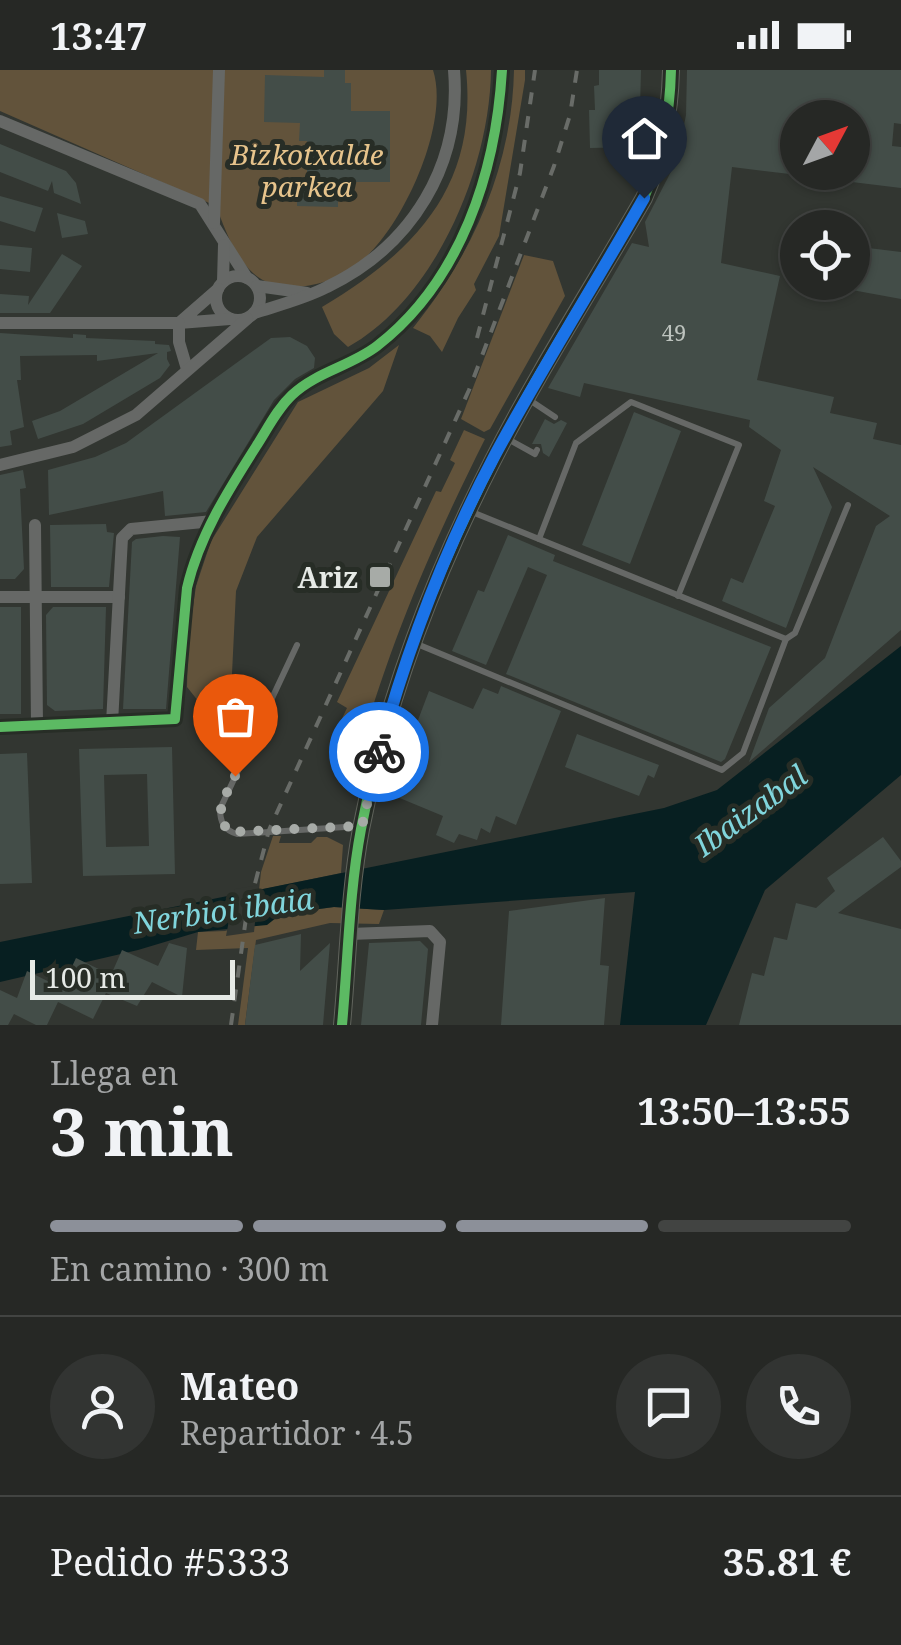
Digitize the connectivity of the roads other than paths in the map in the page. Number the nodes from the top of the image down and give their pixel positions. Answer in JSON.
{"nodes":[{"id":1,"x":219,"y":70,"type":"edge"},
{"id":2,"x":454,"y":70,"type":"edge"},
{"id":3,"x":502,"y":70,"type":"edge"},
{"id":4,"x":671,"y":70,"type":"edge"},
{"id":5,"x":0,"y":121,"type":"edge"},
{"id":6,"x":214,"y":223,"type":"junction"},
{"id":7,"x":224,"y":245,"type":"junction"},
{"id":8,"x":252,"y":282,"type":"junction"},
{"id":9,"x":220,"y":285,"type":"junction"},
{"id":10,"x":314,"y":294,"type":"junction"},
{"id":11,"x":250,"y":316,"type":"junction"},
{"id":12,"x":231,"y":319,"type":"junction"},
{"id":13,"x":179,"y":323,"type":"junction"},
{"id":14,"x":0,"y":324,"type":"edge"},
{"id":15,"x":187,"y":369,"type":"junction"},
{"id":16,"x":526,"y":399,"type":"junction"},
{"id":17,"x":556,"y":416,"type":"dead end"},
{"id":18,"x":505,"y":437,"type":"junction"},
{"id":19,"x":537,"y":450,"type":"dead end"},
{"id":20,"x":0,"y":465,"type":"edge"},
{"id":21,"x":848,"y":505,"type":"dead end"},
{"id":22,"x":468,"y":511,"type":"junction"},
{"id":23,"x":213,"y":521,"type":"junction"},
{"id":24,"x":35,"y":525,"type":"dead end"},
{"id":25,"x":539,"y":539,"type":"junction"},
{"id":26,"x":678,"y":596,"type":"junction"},
{"id":27,"x":0,"y":597,"type":"edge"},
{"id":28,"x":119,"y":597,"type":"junction"},
{"id":29,"x":34,"y":598,"type":"junction"},
{"id":30,"x":786,"y":639,"type":"junction"},
{"id":31,"x":412,"y":642,"type":"junction"},
{"id":32,"x":297,"y":645,"type":"dead end"},
{"id":33,"x":112,"y":722,"type":"junction"},
{"id":34,"x":37,"y":726,"type":"junction"},
{"id":35,"x":0,"y":727,"type":"edge"},
{"id":36,"x":362,"y":826,"type":"junction"},
{"id":37,"x":351,"y":930,"type":"junction"},
{"id":38,"x":342,"y":1025,"type":"edge"},
{"id":39,"x":432,"y":1025,"type":"edge"}],
"edges":[{"from":1,"to":6,"type":"street"},
{"from":2,"to":10,"type":"street"},
{"from":3,"to":23,"type":"street"},
{"from":4,"to":16,"type":"street"},
{"from":5,"to":6,"type":"street"},
{"from":6,"to":7,"type":"street"},
{"from":7,"to":8,"type":"street"},
{"from":7,"to":9,"type":"street"},
{"from":8,"to":9,"type":"street"},
{"from":8,"to":10,"type":"street"},
{"from":8,"to":11,"type":"street"},
{"from":9,"to":12,"type":"street"},
{"from":9,"to":13,"type":"street"},
{"from":10,"to":11,"type":"street"},
{"from":11,"to":12,"type":"street"},
{"from":11,"to":15,"type":"street"},
{"from":12,"to":13,"type":"street"},
{"from":13,"to":14,"type":"street"},
{"from":13,"to":15,"type":"street"},
{"from":15,"to":20,"type":"street"},
{"from":16,"to":17,"type":"lane"},
{"from":16,"to":18,"type":"street"},
{"from":18,"to":19,"type":"lane"},
{"from":18,"to":22,"type":"street"},
{"from":21,"to":30,"type":"lane"},
{"from":22,"to":25,"type":"lane"},
{"from":22,"to":31,"type":"street"},
{"from":23,"to":28,"type":"street"},
{"from":23,"to":33,"type":"street"},
{"from":24,"to":29,"type":"street"},
{"from":25,"to":26,"type":"lane"},
{"from":25,"to":26,"type":"lane"},
{"from":26,"to":30,"type":"lane"},
{"from":27,"to":29,"type":"street"},
{"from":28,"to":29,"type":"street"},
{"from":28,"to":33,"type":"street"},
{"from":29,"to":34,"type":"street"},
{"from":30,"to":31,"type":"lane"},
{"from":31,"to":36,"type":"street"},
{"from":32,"to":36,"type":"lane"},
{"from":33,"to":34,"type":"street"},
{"from":34,"to":35,"type":"street"},
{"from":36,"to":37,"type":"street"},
{"from":37,"to":38,"type":"street"},
{"from":37,"to":39,"type":"street"}]}
